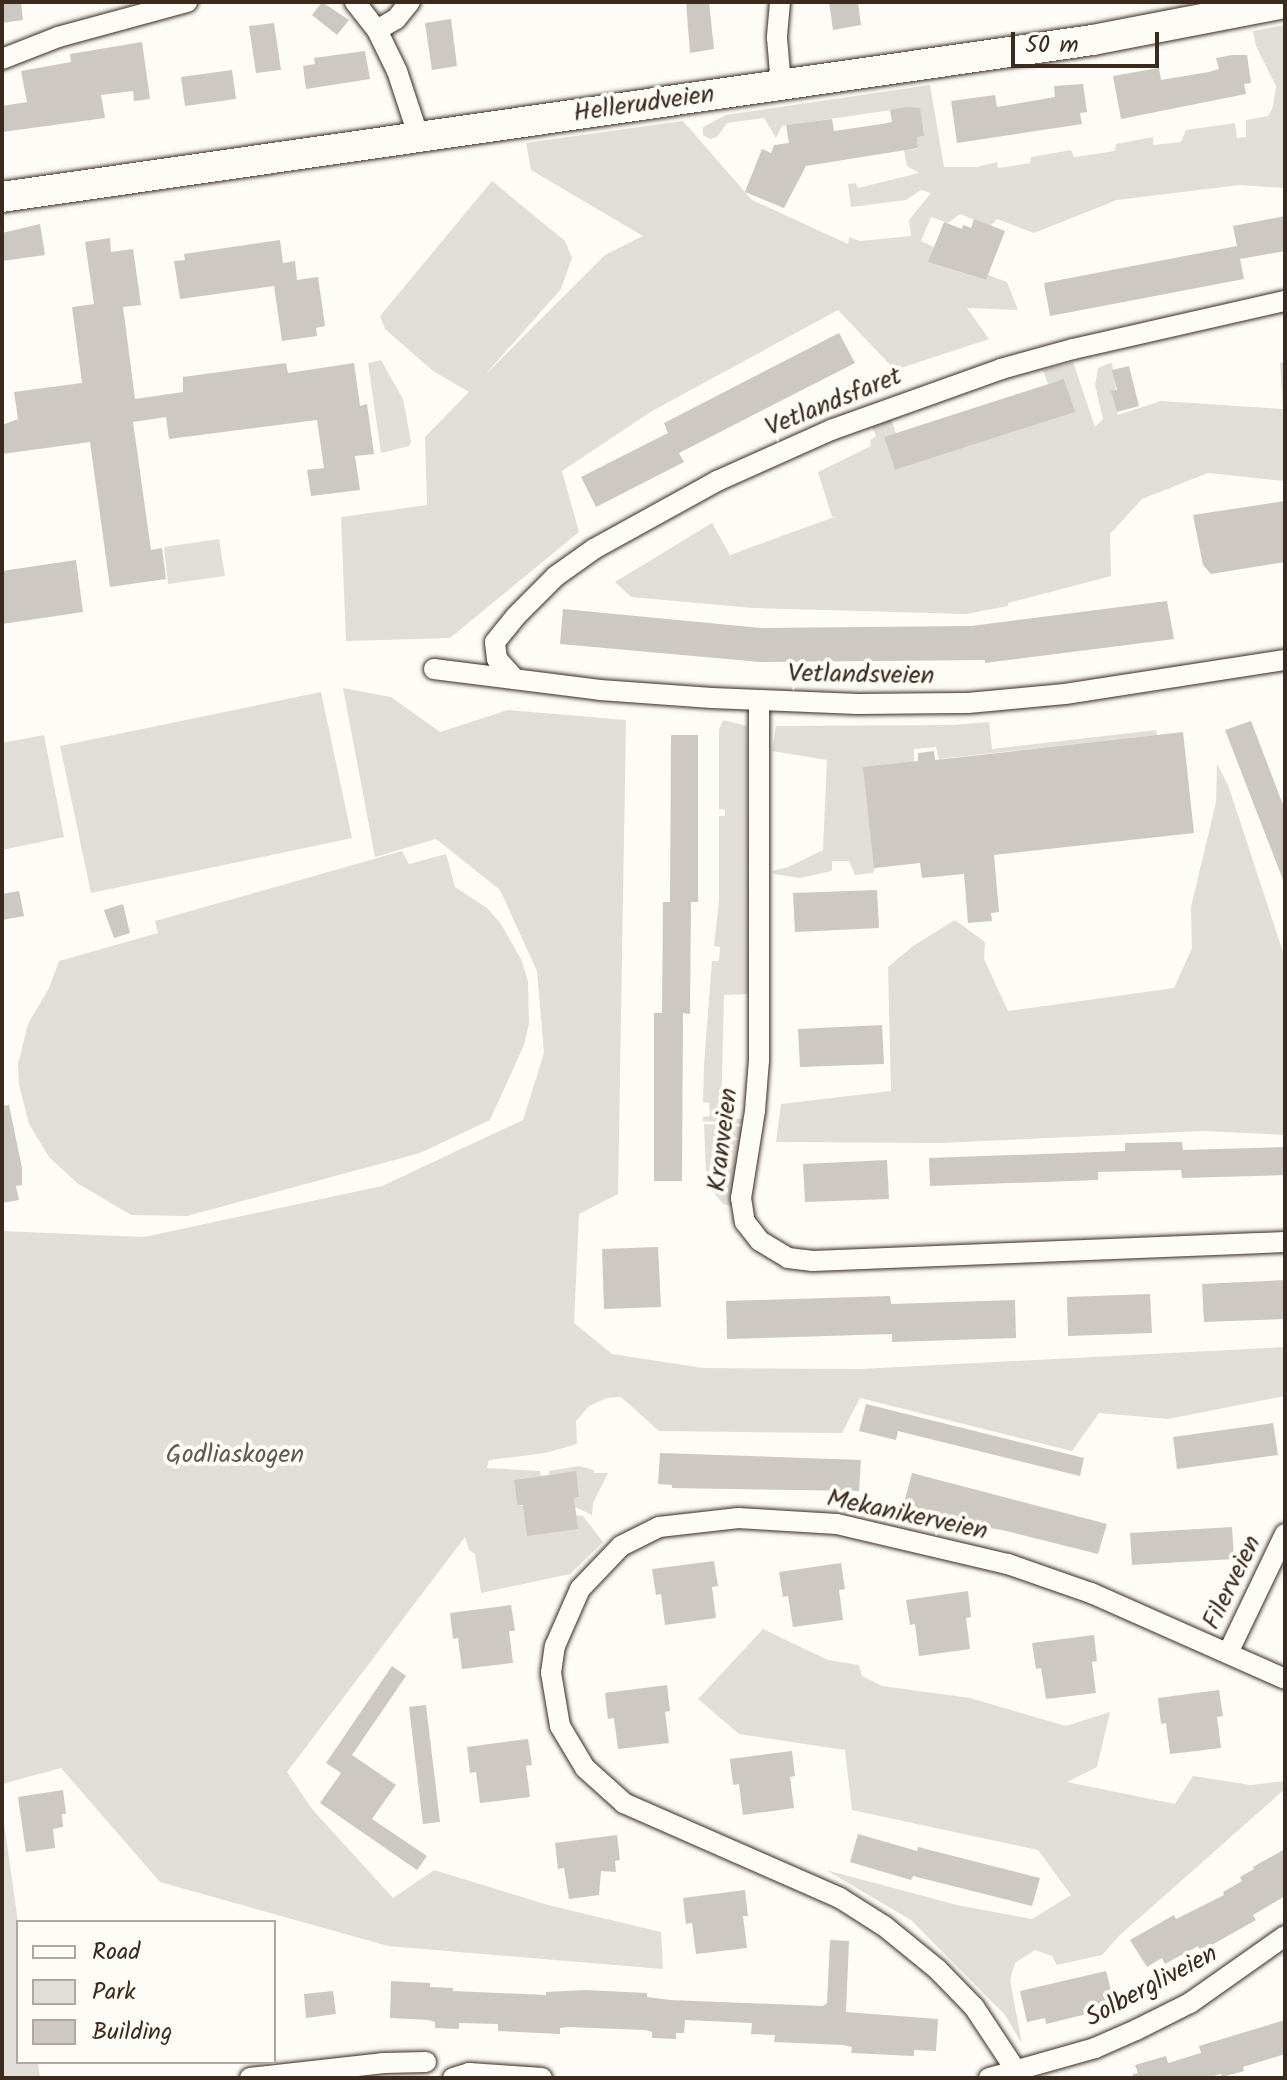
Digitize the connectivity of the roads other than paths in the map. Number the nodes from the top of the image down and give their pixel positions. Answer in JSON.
{"nodes":[{"id":1,"x":187,"y":2,"type":"edge"},
{"id":2,"x":355,"y":2,"type":"edge"},
{"id":3,"x":410,"y":2,"type":"edge"},
{"id":4,"x":780,"y":2,"type":"edge"},
{"id":5,"x":1285,"y":3,"type":"edge"},
{"id":6,"x":377,"y":30,"type":"junction"},
{"id":7,"x":2,"y":59,"type":"edge"},
{"id":8,"x":781,"y":85,"type":"junction"},
{"id":9,"x":419,"y":138,"type":"junction"},
{"id":10,"x":2,"y":197,"type":"edge"},
{"id":11,"x":1285,"y":301,"type":"edge"},
{"id":12,"x":1285,"y":660,"type":"edge"},
{"id":13,"x":434,"y":669,"type":"dead end"},
{"id":14,"x":515,"y":679,"type":"junction"},
{"id":15,"x":759,"y":700,"type":"junction"},
{"id":16,"x":1285,"y":1242,"type":"edge"},
{"id":17,"x":1285,"y":1534,"type":"edge"},
{"id":18,"x":1228,"y":1653,"type":"junction"},
{"id":19,"x":1285,"y":1679,"type":"edge"},
{"id":20,"x":1285,"y":1936,"type":"edge"},
{"id":21,"x":426,"y":2062,"type":"dead end"},
{"id":22,"x":1020,"y":2074,"type":"edge"},
{"id":23,"x":461,"y":2075,"type":"edge"},
{"id":24,"x":250,"y":2078,"type":"edge"},
{"id":25,"x":542,"y":2078,"type":"edge"},
{"id":26,"x":989,"y":2078,"type":"edge"}],
"edges":[{"from":1,"to":7,"type":"street"},
{"from":2,"to":6,"type":"street"},
{"from":3,"to":6,"type":"street"},
{"from":4,"to":8,"type":"street"},
{"from":5,"to":8,"type":"main road","name":"Hellerudveien"},
{"from":6,"to":9,"type":"street"},
{"from":8,"to":9,"type":"main road","name":"Hellerudveien"},
{"from":9,"to":10,"type":"main road","name":"Hellerudveien"},
{"from":11,"to":14,"type":"street","name":"Vetlandsfaret"},
{"from":12,"to":15,"type":"street","name":"Vetlandsveien"},
{"from":13,"to":14,"type":"street","name":"Vetlandsveien"},
{"from":14,"to":15,"type":"street","name":"Vetlandsveien"},
{"from":15,"to":16,"type":"street","name":"Kranveien"},
{"from":17,"to":18,"type":"street","name":"Filerveien"},
{"from":18,"to":19,"type":"street","name":"Mekanikerveien"},
{"from":18,"to":22,"type":"street","name":"Mekanikerveien"},
{"from":20,"to":22,"type":"street","name":"Solbergliveien"},
{"from":21,"to":24,"type":"street"},
{"from":22,"to":26,"type":"street","name":"Solbergliveien"},
{"from":23,"to":25,"type":"street"}]}
